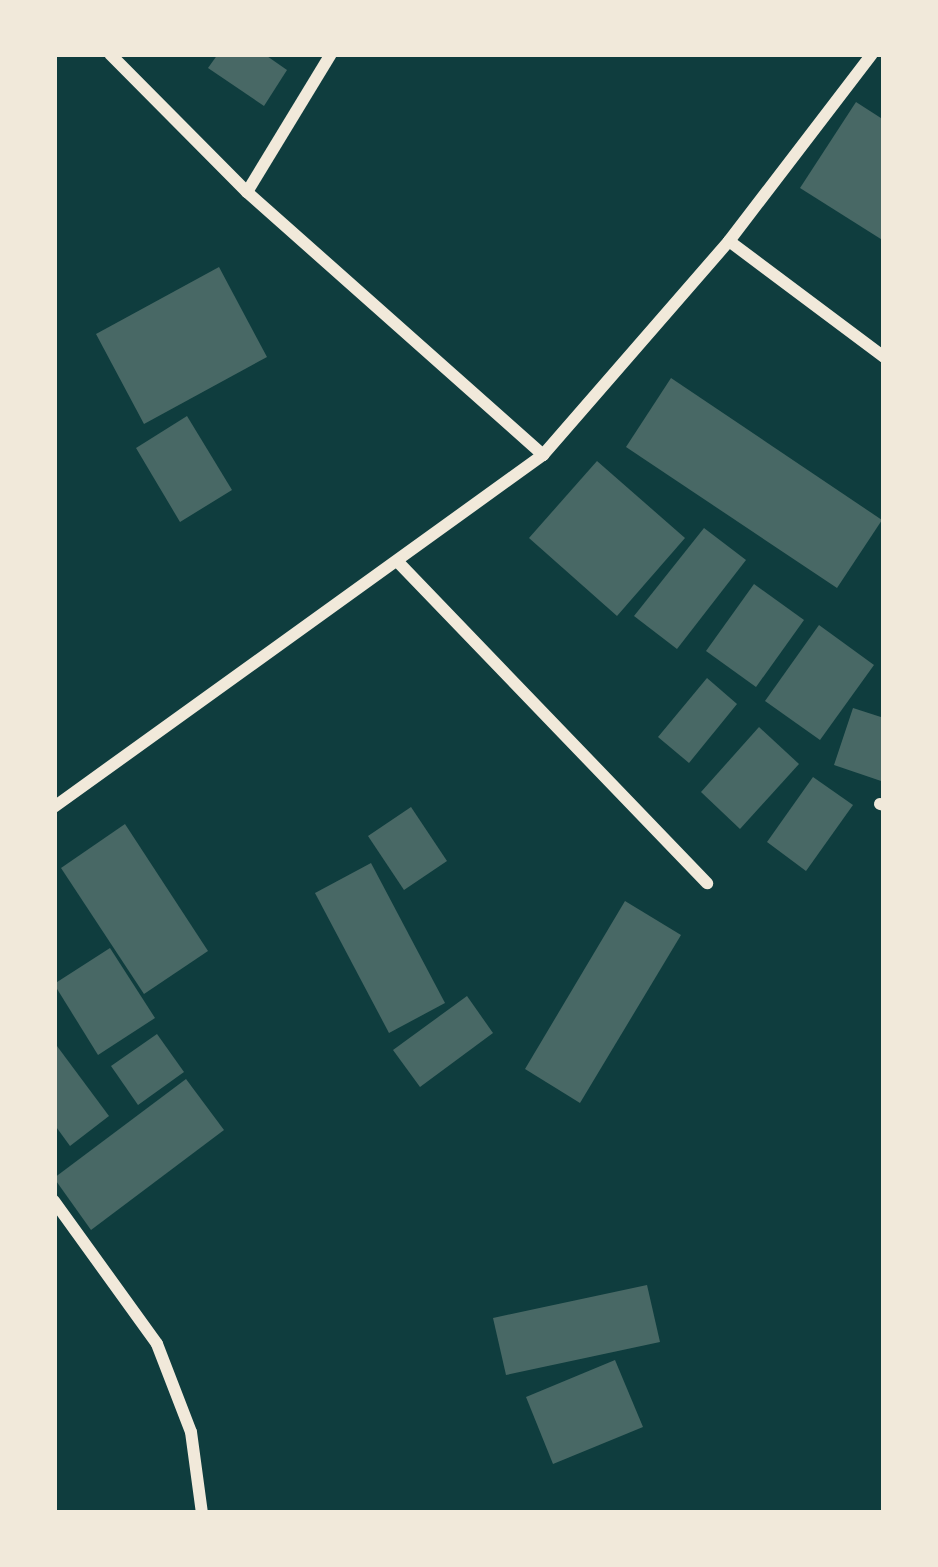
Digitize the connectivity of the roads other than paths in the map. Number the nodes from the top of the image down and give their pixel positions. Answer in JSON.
{"nodes":[{"id":1,"x":110,"y":54,"type":"edge"},
{"id":2,"x":332,"y":54,"type":"edge"},
{"id":3,"x":872,"y":54,"type":"edge"},
{"id":4,"x":248,"y":192,"type":"junction"},
{"id":5,"x":729,"y":241,"type":"junction"},
{"id":6,"x":884,"y":357,"type":"edge"},
{"id":7,"x":543,"y":454,"type":"junction"},
{"id":8,"x":398,"y":562,"type":"junction"},
{"id":9,"x":54,"y":807,"type":"edge"},
{"id":10,"x":707,"y":884,"type":"dead end"},
{"id":11,"x":54,"y":1201,"type":"edge"},
{"id":12,"x":202,"y":1513,"type":"edge"}],
"edges":[{"from":1,"to":4,"type":"street"},
{"from":2,"to":4,"type":"street"},
{"from":3,"to":5,"type":"street"},
{"from":4,"to":7,"type":"street"},
{"from":5,"to":6,"type":"street"},
{"from":5,"to":7,"type":"street"},
{"from":7,"to":8,"type":"street"},
{"from":8,"to":9,"type":"street"},
{"from":8,"to":10,"type":"street"},
{"from":11,"to":12,"type":"street"}]}
